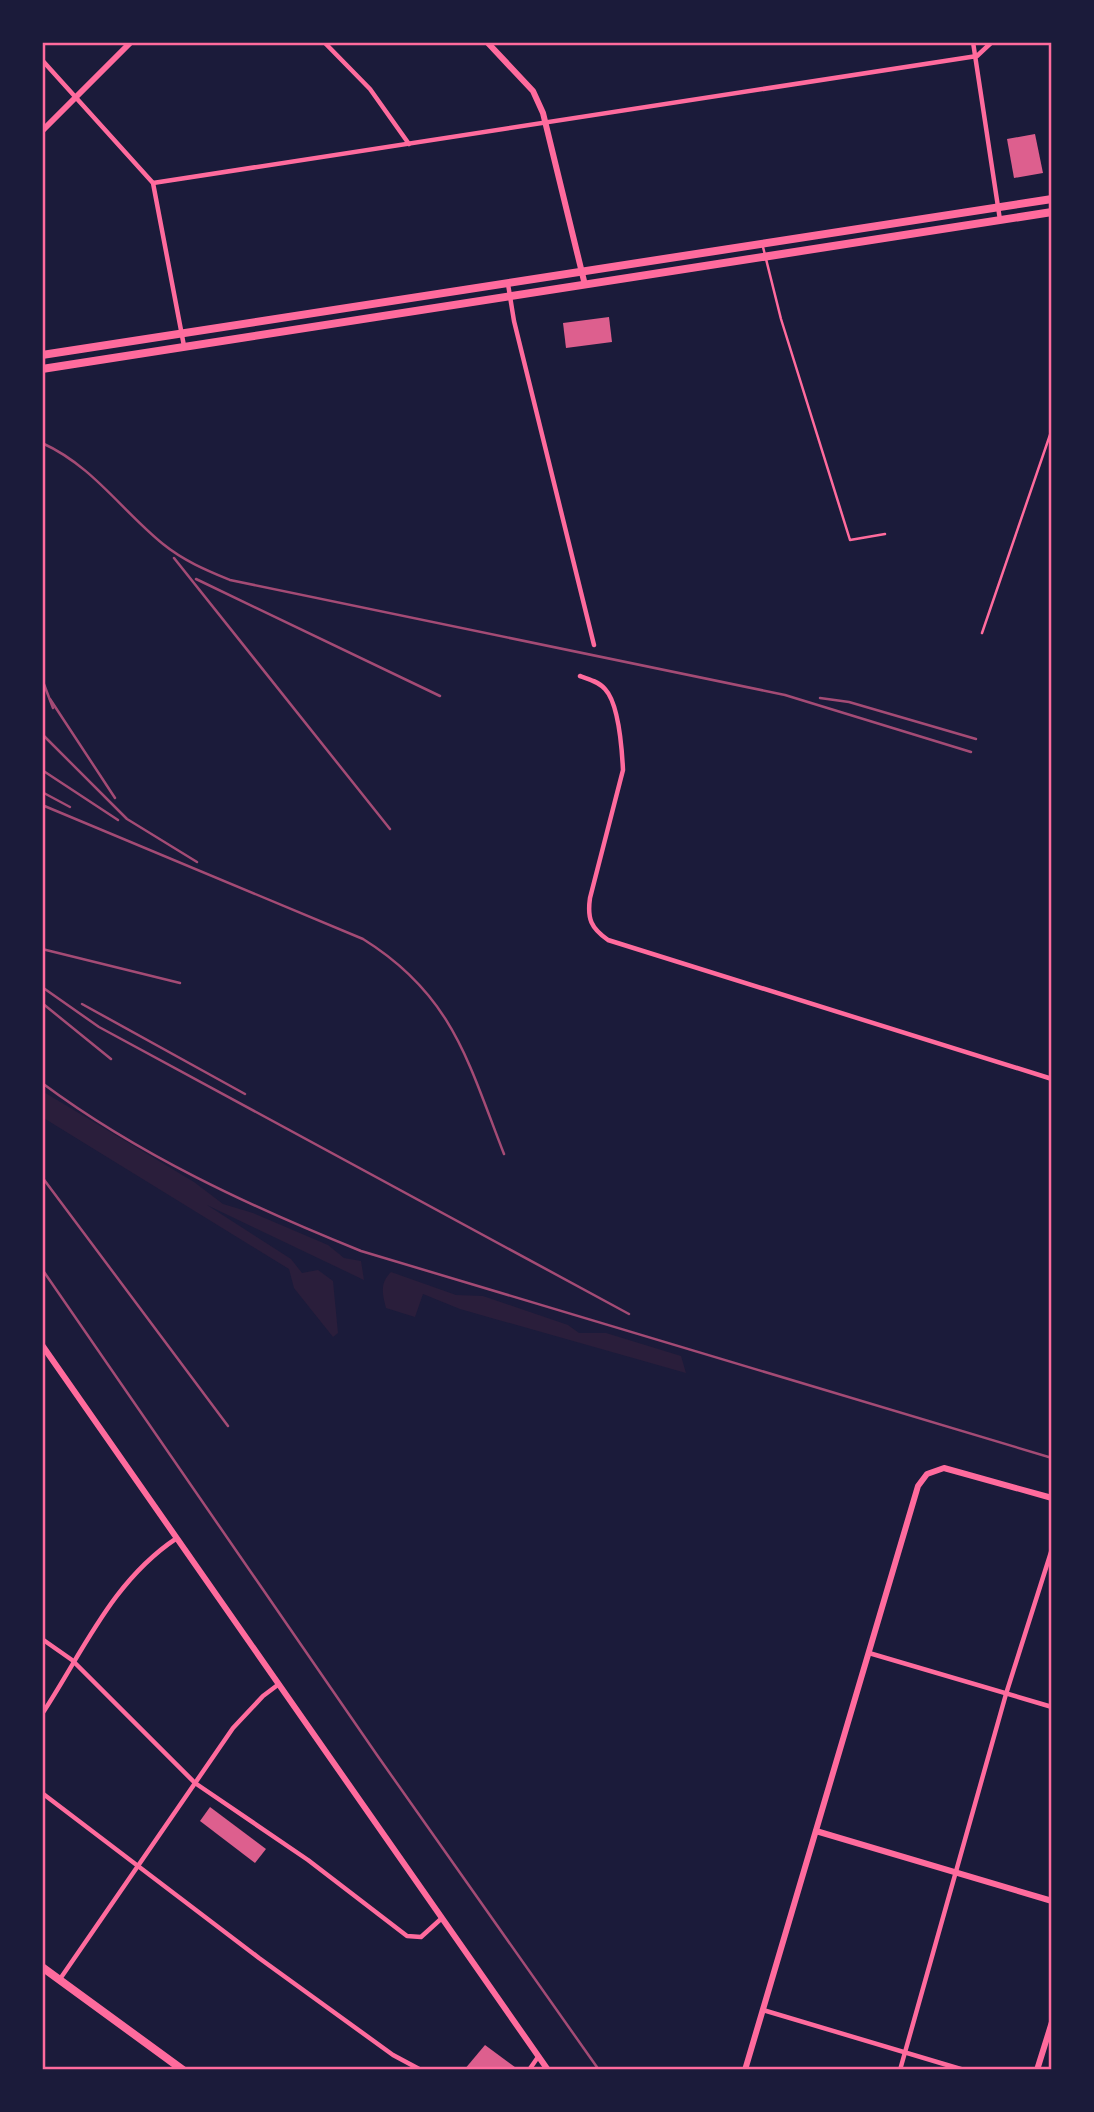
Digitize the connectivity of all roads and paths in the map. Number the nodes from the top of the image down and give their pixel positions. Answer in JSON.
{"nodes":[{"id":1,"x":131,"y":42,"type":"edge"},
{"id":2,"x":324,"y":42,"type":"edge"},
{"id":3,"x":487,"y":42,"type":"edge"},
{"id":4,"x":973,"y":42,"type":"edge"},
{"id":5,"x":992,"y":42,"type":"edge"},
{"id":6,"x":977,"y":56,"type":"junction"},
{"id":7,"x":42,"y":60,"type":"edge"},
{"id":8,"x":75,"y":96,"type":"junction"},
{"id":9,"x":547,"y":122,"type":"junction"},
{"id":10,"x":42,"y":131,"type":"edge"},
{"id":11,"x":409,"y":145,"type":"junction"},
{"id":12,"x":153,"y":183,"type":"junction"},
{"id":13,"x":1052,"y":199,"type":"edge"},
{"id":14,"x":999,"y":208,"type":"junction"},
{"id":15,"x":1052,"y":212,"type":"edge"},
{"id":16,"x":1000,"y":220,"type":"junction"},
{"id":17,"x":762,"y":244,"type":"junction"},
{"id":18,"x":764,"y":257,"type":"junction"},
{"id":19,"x":581,"y":272,"type":"junction"},
{"id":20,"x":508,"y":283,"type":"junction"},
{"id":21,"x":586,"y":285,"type":"junction"},
{"id":22,"x":510,"y":297,"type":"junction"},
{"id":23,"x":182,"y":334,"type":"junction"},
{"id":24,"x":184,"y":347,"type":"junction"},
{"id":25,"x":42,"y":355,"type":"edge"},
{"id":26,"x":42,"y":369,"type":"edge"},
{"id":27,"x":1052,"y":429,"type":"edge"},
{"id":28,"x":885,"y":534,"type":"dead end"},
{"id":29,"x":982,"y":633,"type":"dead end"},
{"id":30,"x":594,"y":645,"type":"dead end"},
{"id":31,"x":580,"y":676,"type":"dead end"},
{"id":32,"x":1052,"y":1079,"type":"edge"},
{"id":33,"x":42,"y":1345,"type":"edge"},
{"id":34,"x":1052,"y":1499,"type":"edge"},
{"id":35,"x":177,"y":1538,"type":"junction"},
{"id":36,"x":1052,"y":1549,"type":"edge"},
{"id":37,"x":42,"y":1639,"type":"edge"},
{"id":38,"x":869,"y":1653,"type":"junction"},
{"id":39,"x":72,"y":1660,"type":"junction"},
{"id":40,"x":279,"y":1684,"type":"junction"},
{"id":41,"x":1006,"y":1694,"type":"junction"},
{"id":42,"x":1052,"y":1707,"type":"edge"},
{"id":43,"x":42,"y":1714,"type":"edge"},
{"id":44,"x":195,"y":1783,"type":"junction"},
{"id":45,"x":42,"y":1793,"type":"edge"},
{"id":46,"x":816,"y":1831,"type":"junction"},
{"id":47,"x":137,"y":1868,"type":"junction"},
{"id":48,"x":956,"y":1872,"type":"junction"},
{"id":49,"x":1052,"y":1901,"type":"edge"},
{"id":50,"x":443,"y":1918,"type":"junction"},
{"id":51,"x":42,"y":1967,"type":"edge"},
{"id":52,"x":59,"y":1979,"type":"junction"},
{"id":53,"x":762,"y":2009,"type":"junction"},
{"id":54,"x":1052,"y":2022,"type":"edge"},
{"id":55,"x":906,"y":2053,"type":"junction"},
{"id":56,"x":538,"y":2057,"type":"junction"},
{"id":57,"x":183,"y":2070,"type":"edge"},
{"id":58,"x":421,"y":2070,"type":"edge"},
{"id":59,"x":529,"y":2070,"type":"edge"},
{"id":60,"x":548,"y":2070,"type":"edge"},
{"id":61,"x":745,"y":2070,"type":"edge"},
{"id":62,"x":900,"y":2070,"type":"edge"},
{"id":63,"x":964,"y":2070,"type":"edge"},
{"id":64,"x":1037,"y":2070,"type":"edge"}],
"edges":[{"from":1,"to":8,"type":"street"},
{"from":2,"to":11,"type":"street"},
{"from":3,"to":9,"type":"street"},
{"from":4,"to":6,"type":"street"},
{"from":5,"to":6,"type":"street"},
{"from":6,"to":9,"type":"street"},
{"from":6,"to":14,"type":"street"},
{"from":7,"to":8,"type":"street"},
{"from":8,"to":10,"type":"street"},
{"from":8,"to":12,"type":"street"},
{"from":9,"to":11,"type":"street"},
{"from":9,"to":19,"type":"street"},
{"from":11,"to":12,"type":"street"},
{"from":12,"to":23,"type":"street"},
{"from":13,"to":14,"type":"main road"},
{"from":14,"to":16,"type":"street"},
{"from":14,"to":17,"type":"main road"},
{"from":15,"to":16,"type":"main road"},
{"from":16,"to":18,"type":"main road"},
{"from":17,"to":18,"type":"lane"},
{"from":17,"to":19,"type":"main road"},
{"from":18,"to":21,"type":"main road"},
{"from":18,"to":28,"type":"lane"},
{"from":19,"to":20,"type":"main road"},
{"from":19,"to":21,"type":"street"},
{"from":20,"to":22,"type":"street"},
{"from":20,"to":23,"type":"main road"},
{"from":21,"to":22,"type":"main road"},
{"from":22,"to":24,"type":"main road"},
{"from":22,"to":30,"type":"street"},
{"from":23,"to":24,"type":"street"},
{"from":23,"to":25,"type":"main road"},
{"from":24,"to":26,"type":"main road"},
{"from":27,"to":29,"type":"lane"},
{"from":31,"to":32,"type":"street"},
{"from":33,"to":35,"type":"street"},
{"from":34,"to":38,"type":"street"},
{"from":35,"to":39,"type":"street"},
{"from":35,"to":40,"type":"street"},
{"from":36,"to":41,"type":"street"},
{"from":37,"to":39,"type":"street"},
{"from":38,"to":41,"type":"street"},
{"from":38,"to":46,"type":"street"},
{"from":39,"to":43,"type":"street"},
{"from":39,"to":44,"type":"street"},
{"from":40,"to":44,"type":"street"},
{"from":40,"to":50,"type":"street"},
{"from":41,"to":42,"type":"street"},
{"from":41,"to":48,"type":"street"},
{"from":44,"to":47,"type":"street"},
{"from":44,"to":50,"type":"street"},
{"from":45,"to":47,"type":"street"},
{"from":46,"to":48,"type":"street"},
{"from":46,"to":53,"type":"street"},
{"from":47,"to":52,"type":"street"},
{"from":47,"to":58,"type":"street"},
{"from":48,"to":49,"type":"street"},
{"from":48,"to":55,"type":"street"},
{"from":50,"to":56,"type":"street"},
{"from":51,"to":52,"type":"main road"},
{"from":52,"to":57,"type":"main road"},
{"from":53,"to":55,"type":"street"},
{"from":53,"to":61,"type":"street"},
{"from":54,"to":64,"type":"street"},
{"from":55,"to":62,"type":"street"},
{"from":55,"to":63,"type":"street"},
{"from":56,"to":59,"type":"street"},
{"from":56,"to":60,"type":"street"}]}
